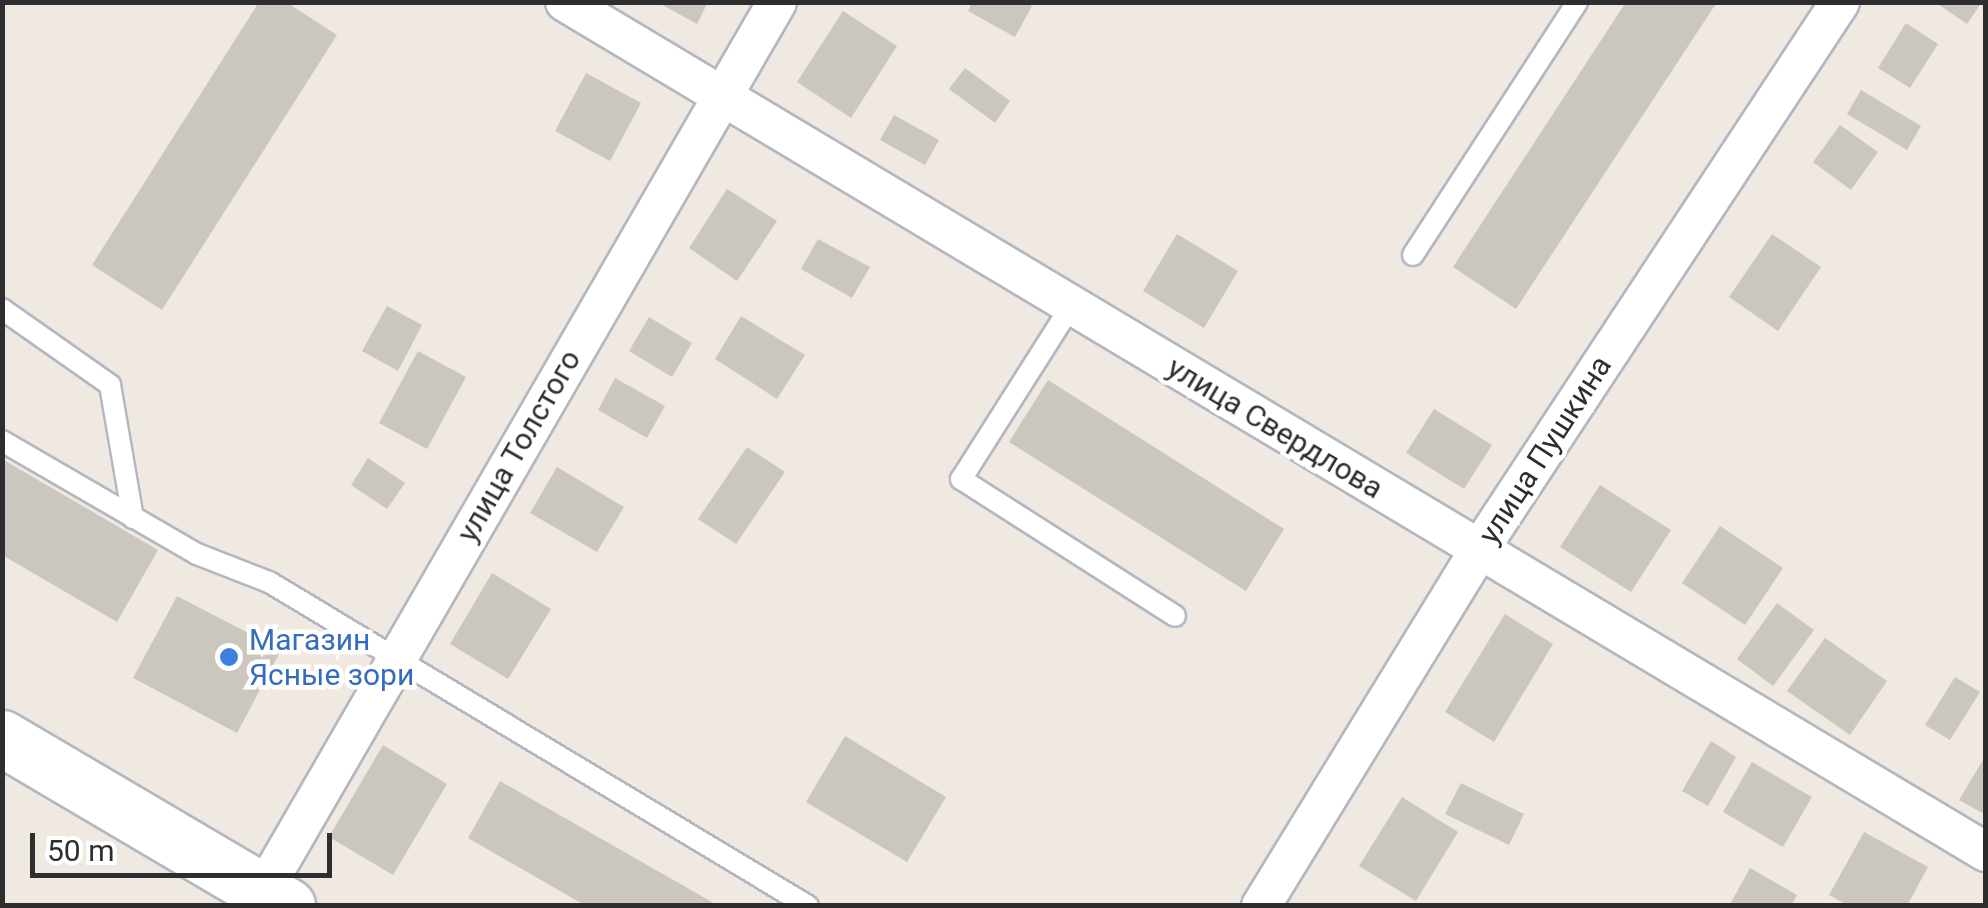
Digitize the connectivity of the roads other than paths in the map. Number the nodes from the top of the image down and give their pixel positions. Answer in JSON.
{"nodes":[{"id":1,"x":565,"y":2,"type":"edge"},
{"id":2,"x":777,"y":2,"type":"edge"},
{"id":3,"x":1577,"y":2,"type":"edge"},
{"id":4,"x":1840,"y":2,"type":"edge"},
{"id":5,"x":719,"y":96,"type":"junction"},
{"id":6,"x":1412,"y":255,"type":"dead end"},
{"id":7,"x":1071,"y":306,"type":"junction"},
{"id":8,"x":2,"y":310,"type":"edge"},
{"id":9,"x":2,"y":440,"type":"edge"},
{"id":10,"x":134,"y":518,"type":"junction"},
{"id":11,"x":1479,"y":550,"type":"junction"},
{"id":12,"x":1175,"y":616,"type":"dead end"},
{"id":13,"x":393,"y":664,"type":"junction"},
{"id":14,"x":2,"y":738,"type":"edge"},
{"id":15,"x":1986,"y":852,"type":"edge"},
{"id":16,"x":275,"y":898,"type":"edge"},
{"id":17,"x":808,"y":906,"type":"edge"},
{"id":18,"x":1261,"y":906,"type":"edge"}],
"edges":[{"from":1,"to":5,"type":"street","name":"улица Свердлова"},
{"from":2,"to":5,"type":"street","name":"улица Толстого"},
{"from":3,"to":6,"type":"lane"},
{"from":4,"to":11,"type":"street","name":"улица Пушкина"},
{"from":5,"to":7,"type":"street","name":"улица Свердлова"},
{"from":5,"to":13,"type":"street","name":"улица Толстого"},
{"from":7,"to":11,"type":"street","name":"улица Свердлова"},
{"from":7,"to":12,"type":"lane"},
{"from":8,"to":10,"type":"lane"},
{"from":9,"to":10,"type":"lane"},
{"from":10,"to":13,"type":"lane"},
{"from":11,"to":15,"type":"street","name":"улица Свердлова"},
{"from":11,"to":18,"type":"street","name":"улица Пушкина"},
{"from":13,"to":16,"type":"street","name":"улица Толстого"},
{"from":13,"to":17,"type":"lane"},
{"from":14,"to":16,"type":"main road"}]}
